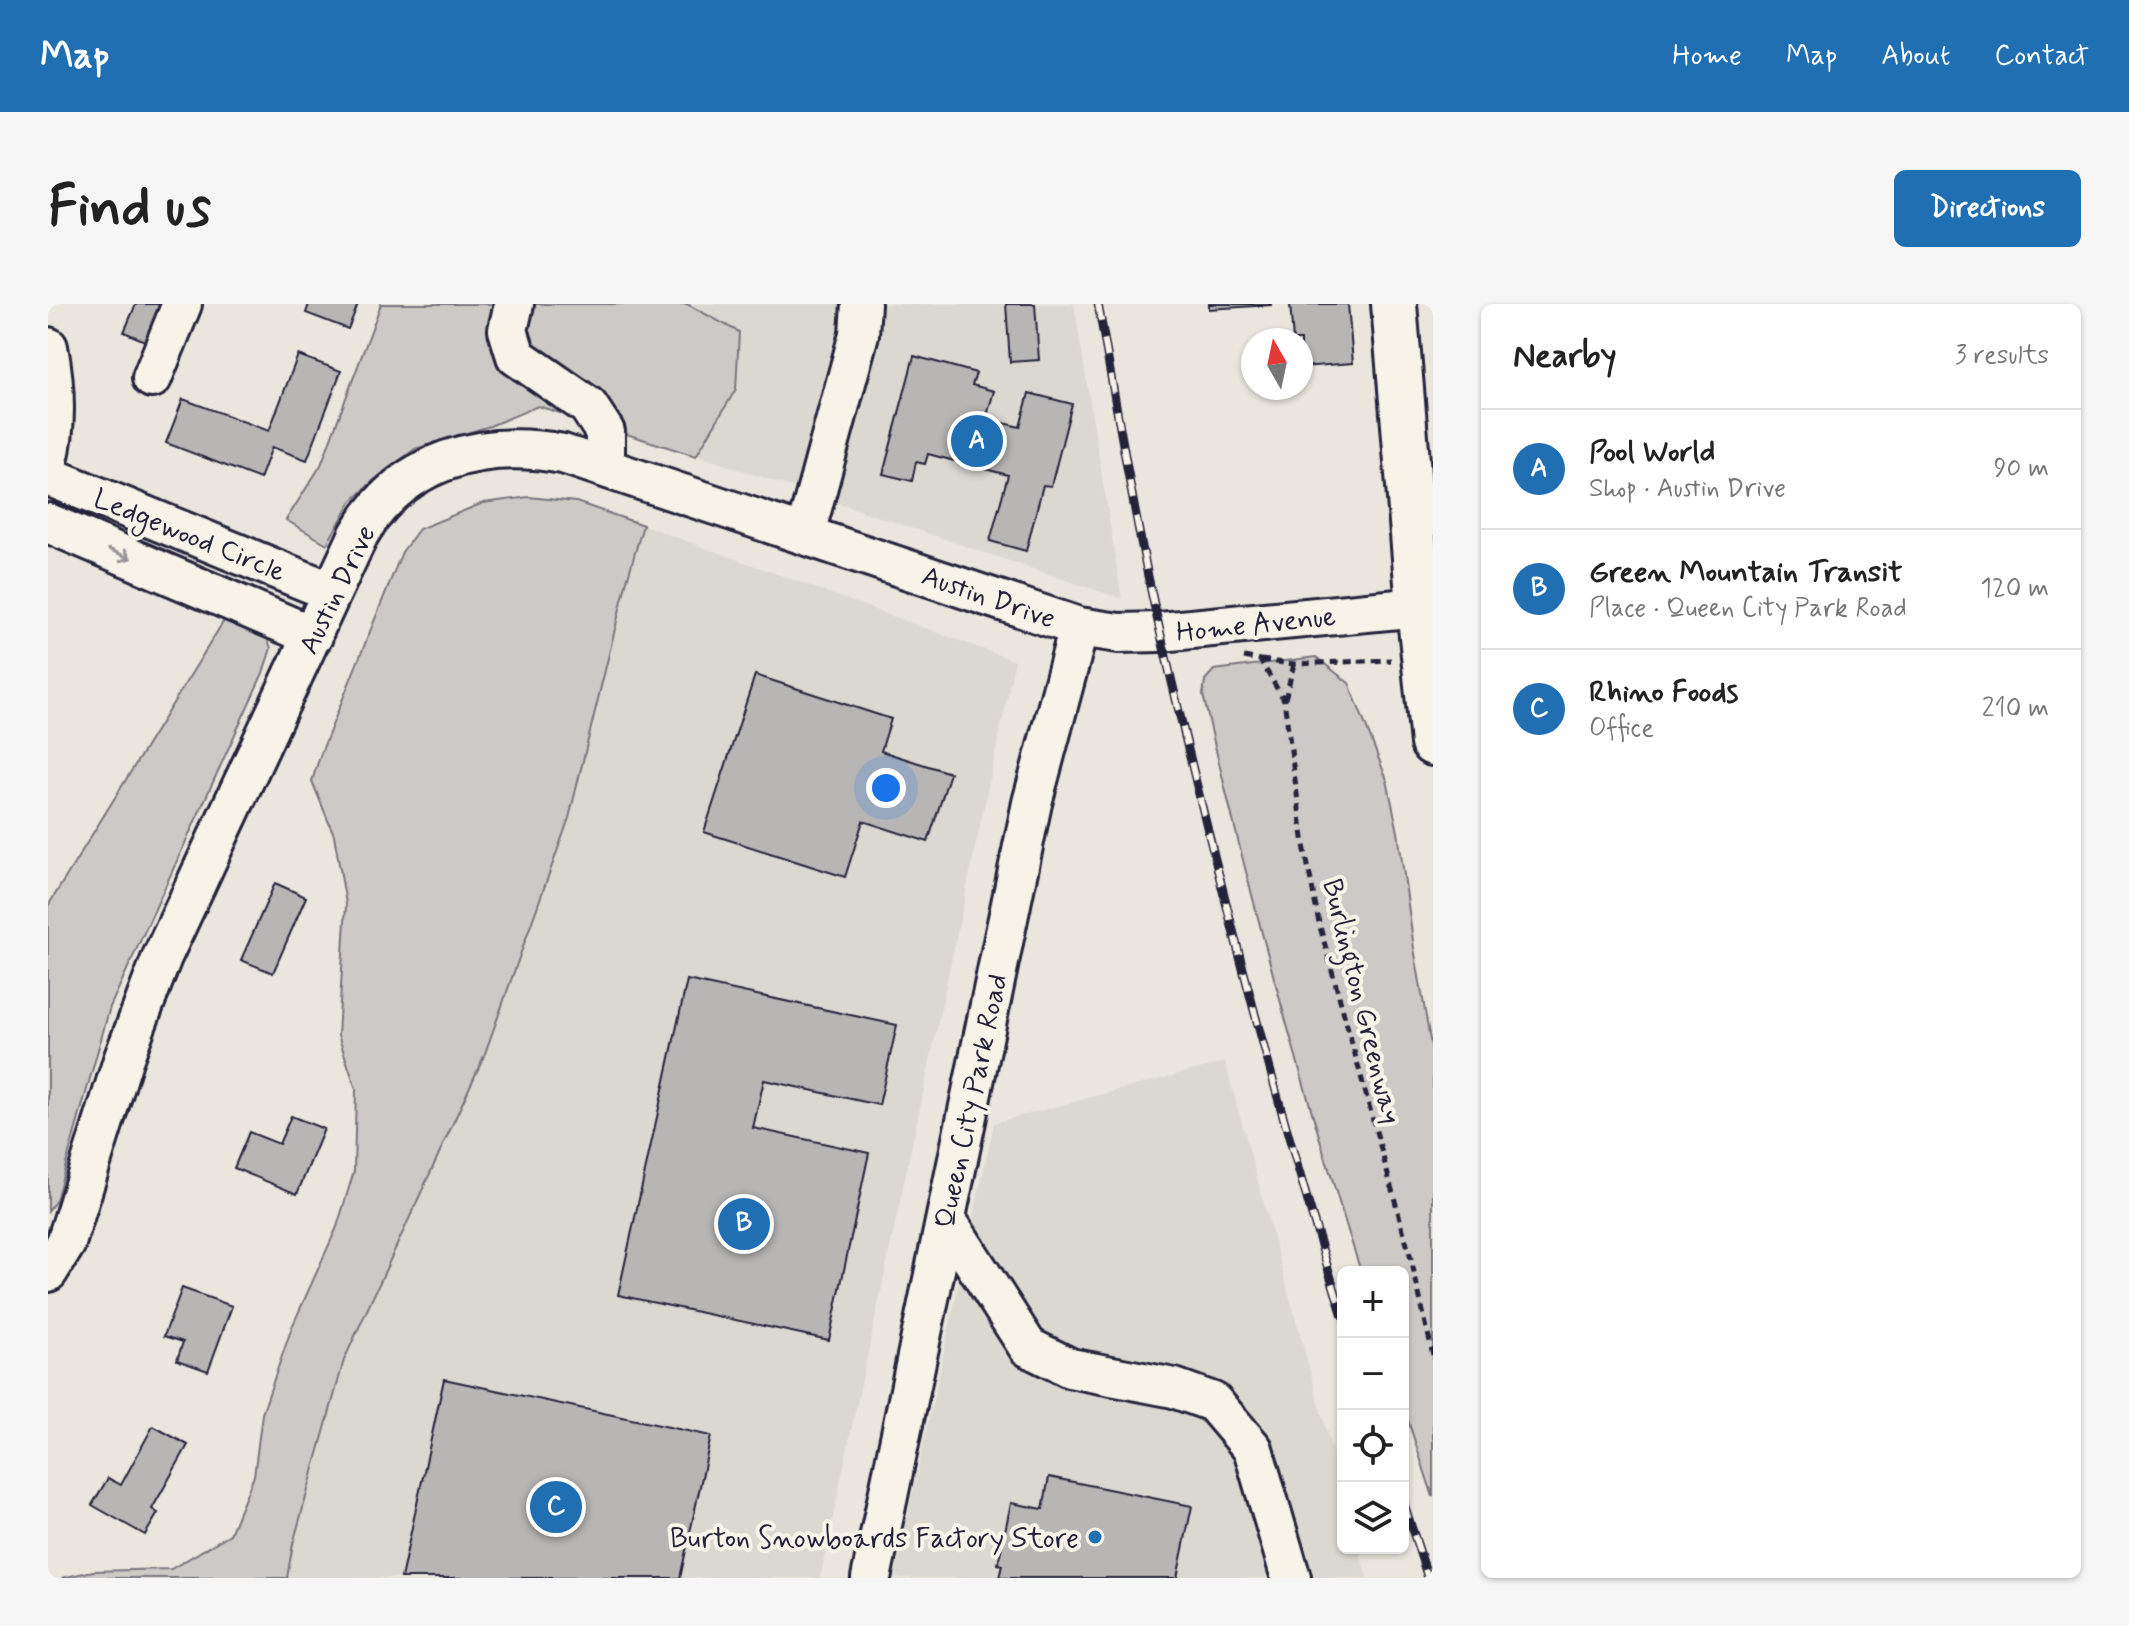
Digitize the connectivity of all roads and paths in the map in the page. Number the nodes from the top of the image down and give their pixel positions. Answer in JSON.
{"nodes":[{"id":1,"x":182,"y":304,"type":"edge"},
{"id":2,"x":514,"y":304,"type":"edge"},
{"id":3,"x":861,"y":304,"type":"edge"},
{"id":4,"x":1394,"y":304,"type":"edge"},
{"id":5,"x":48,"y":347,"type":"edge"},
{"id":6,"x":152,"y":378,"type":"dead end"},
{"id":7,"x":48,"y":461,"type":"edge"},
{"id":8,"x":605,"y":467,"type":"junction"},
{"id":9,"x":48,"y":476,"type":"edge"},
{"id":10,"x":48,"y":523,"type":"edge"},
{"id":11,"x":805,"y":534,"type":"junction"},
{"id":12,"x":332,"y":592,"type":"junction"},
{"id":13,"x":1426,"y":606,"type":"edge"},
{"id":14,"x":1079,"y":627,"type":"junction"},
{"id":15,"x":313,"y":636,"type":"junction"},
{"id":16,"x":1423,"y":655,"type":"junction"},
{"id":17,"x":1260,"y":660,"type":"dead end"},
{"id":18,"x":1294,"y":664,"type":"junction"},
{"id":19,"x":1433,"y":743,"type":"edge"},
{"id":20,"x":946,"y":1219,"type":"junction"},
{"id":21,"x":48,"y":1272,"type":"edge"},
{"id":22,"x":1433,"y":1355,"type":"edge"},
{"id":23,"x":871,"y":1578,"type":"edge"},
{"id":24,"x":1291,"y":1578,"type":"edge"}],
"edges":[{"from":1,"to":6,"type":"street"},
{"from":2,"to":8,"type":"street"},
{"from":3,"to":11,"type":"street"},
{"from":4,"to":13,"type":"main road"},
{"from":5,"to":7,"type":"street"},
{"from":8,"to":11,"type":"street","name":"Austin Drive"},
{"from":8,"to":12,"type":"street","name":"Austin Drive"},
{"from":9,"to":12,"type":"street","name":"Ledgewood Circle"},
{"from":10,"to":15,"type":"street","name":"Ledgewood Circle","one_way":true},
{"from":11,"to":14,"type":"street","name":"Austin Drive"},
{"from":12,"to":15,"type":"street","name":"Austin Drive"},
{"from":13,"to":14,"type":"street","name":"Home Avenue"},
{"from":13,"to":16,"type":"main road"},
{"from":14,"to":20,"type":"street","name":"Queen City Park Road"},
{"from":15,"to":21,"type":"street","name":"Austin Drive"},
{"from":16,"to":18,"type":"path"},
{"from":16,"to":19,"type":"main road"},
{"from":17,"to":18,"type":"path"},
{"from":18,"to":22,"type":"path","name":"Burlington Greenway"},
{"from":20,"to":23,"type":"street","name":"Queen City Park Road"},
{"from":20,"to":24,"type":"street"}]}
